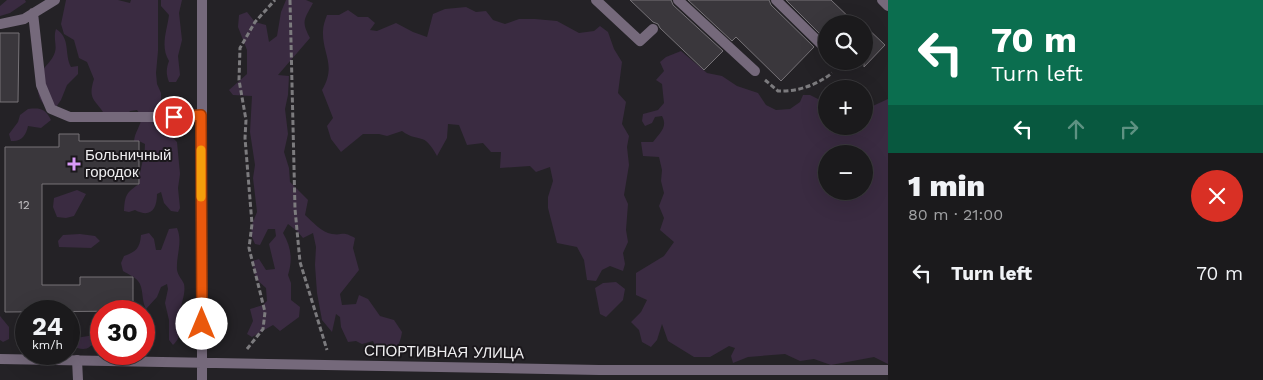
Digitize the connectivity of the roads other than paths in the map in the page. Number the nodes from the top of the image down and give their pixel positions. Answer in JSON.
{"nodes":[{"id":1,"x":55,"y":0,"type":"edge"},
{"id":2,"x":202,"y":0,"type":"edge"},
{"id":3,"x":596,"y":0,"type":"edge"},
{"id":4,"x":678,"y":0,"type":"edge"},
{"id":5,"x":776,"y":0,"type":"edge"},
{"id":6,"x":882,"y":0,"type":"edge"},
{"id":7,"x":888,"y":6,"type":"edge"},
{"id":8,"x":33,"y":13,"type":"junction"},
{"id":9,"x":0,"y":24,"type":"edge"},
{"id":10,"x":653,"y":29,"type":"dead end"},
{"id":11,"x":818,"y":41,"type":"edge"},
{"id":12,"x":755,"y":71,"type":"road end"},
{"id":13,"x":201,"y":115,"type":"junction"},
{"id":14,"x":0,"y":359,"type":"edge"},
{"id":15,"x":15,"y":359,"type":"edge"},
{"id":16,"x":80,"y":360,"type":"edge"},
{"id":17,"x":202,"y":362,"type":"junction"},
{"id":18,"x":77,"y":365,"type":"edge"},
{"id":19,"x":888,"y":370,"type":"edge"},
{"id":20,"x":78,"y":380,"type":"edge"},
{"id":21,"x":202,"y":380,"type":"edge"}],
"edges":[{"from":1,"to":8,"type":"street"},
{"from":2,"to":13,"type":"street"},
{"from":3,"to":10,"type":"street"},
{"from":4,"to":12,"type":"street"},
{"from":5,"to":11,"type":"street"},
{"from":6,"to":7,"type":"street"},
{"from":8,"to":9,"type":"street"},
{"from":8,"to":13,"type":"street"},
{"from":13,"to":17,"type":"street"},
{"from":14,"to":15,"type":"street","name":"СПОРТИВНАЯ УЛИЦА"},
{"from":16,"to":17,"type":"street","name":"СПОРТИВНАЯ УЛИЦА"},
{"from":17,"to":19,"type":"street","name":"СПОРТИВНАЯ УЛИЦА"},
{"from":17,"to":21,"type":"street"},
{"from":18,"to":20,"type":"street"}]}
